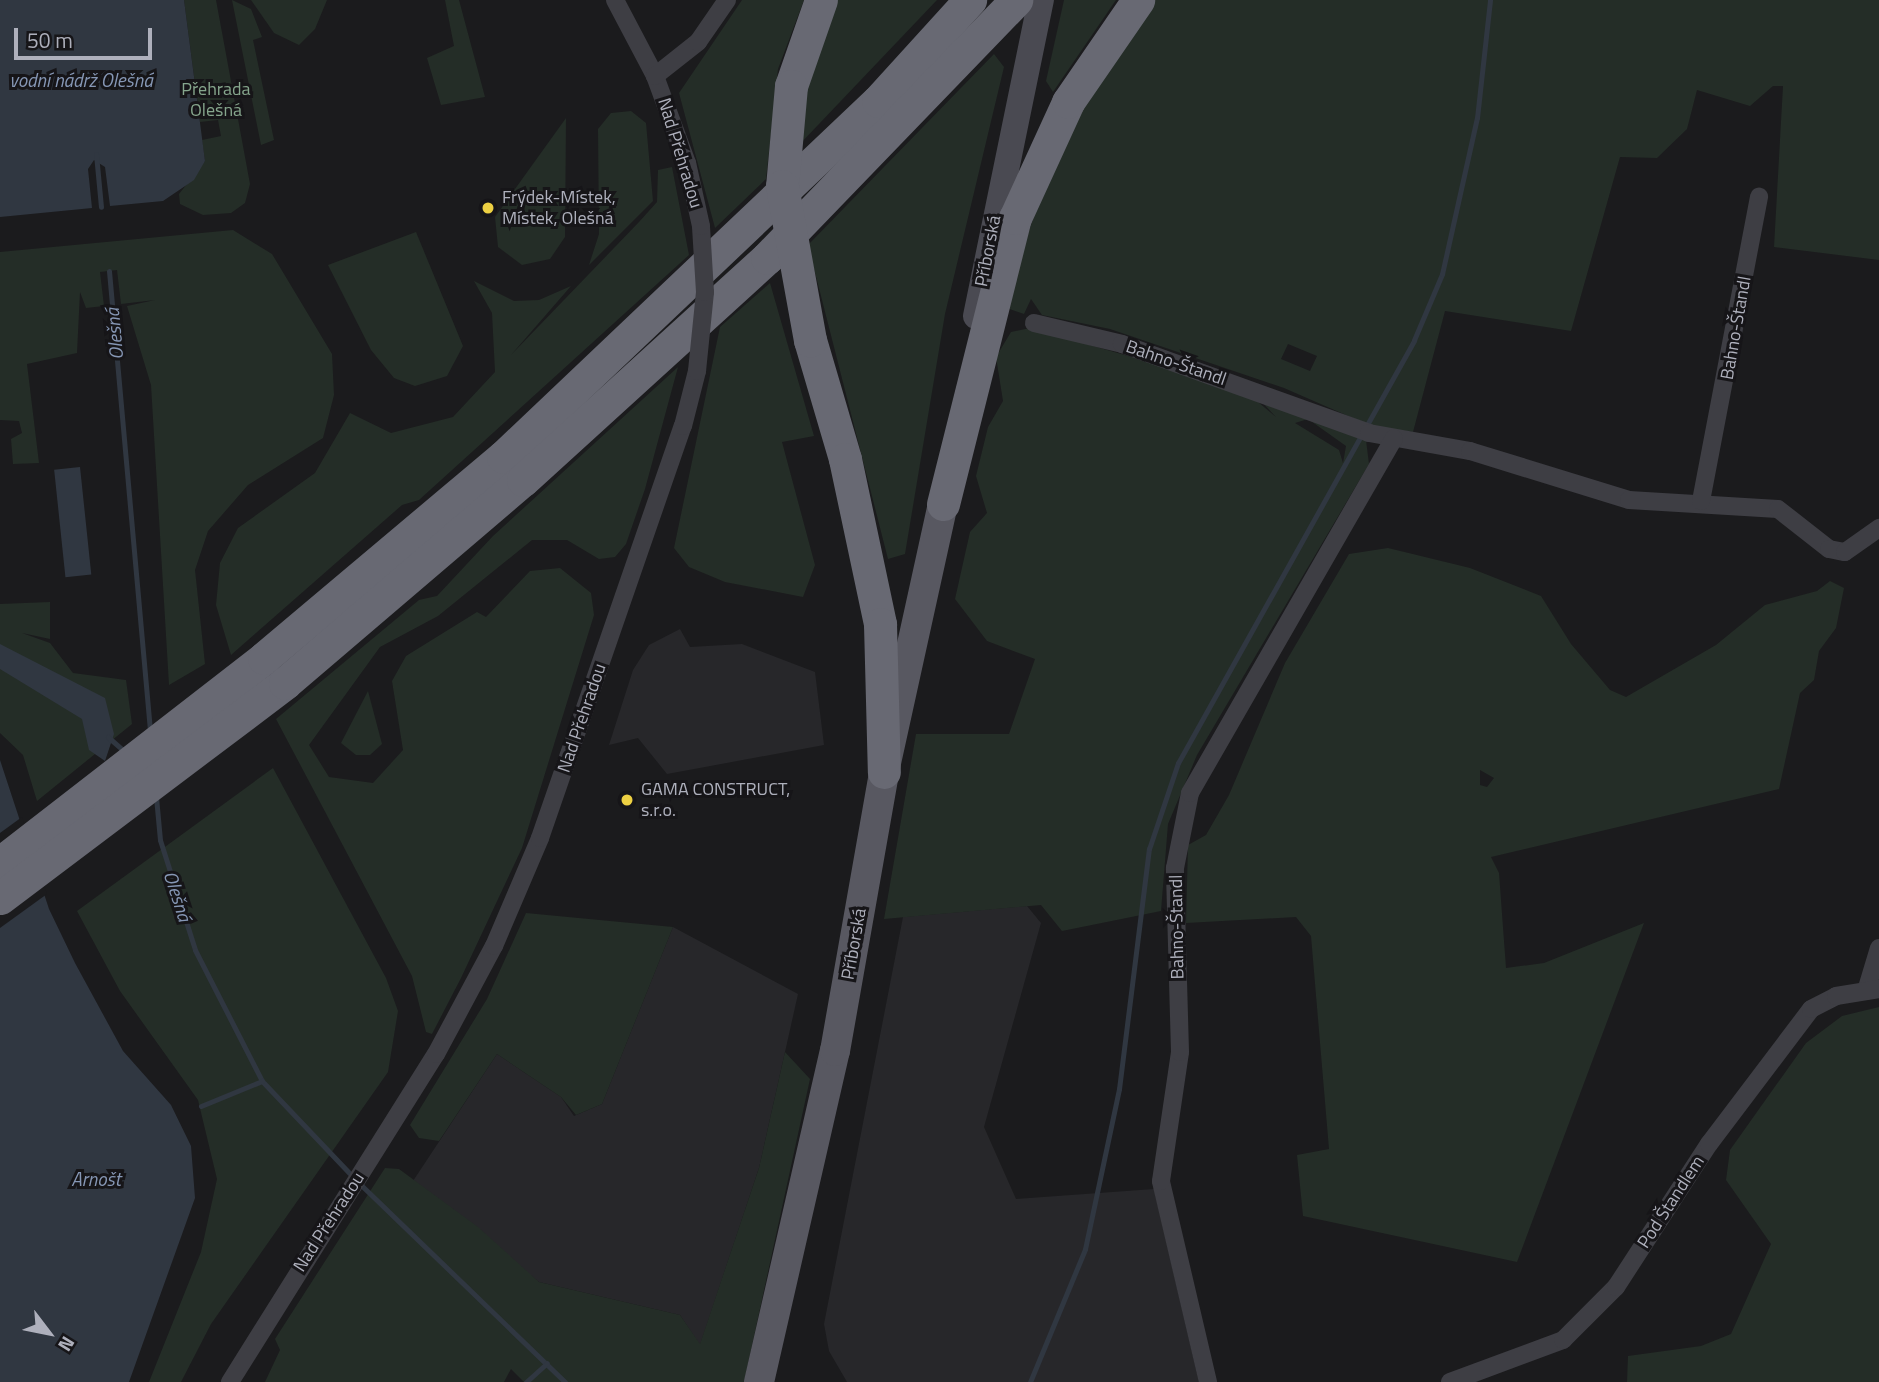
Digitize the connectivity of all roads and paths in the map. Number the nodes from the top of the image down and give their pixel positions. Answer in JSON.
{"nodes":[{"id":1,"x":615,"y":0,"type":"edge"},
{"id":2,"x":727,"y":0,"type":"edge"},
{"id":3,"x":821,"y":0,"type":"edge"},
{"id":4,"x":970,"y":0,"type":"edge"},
{"id":5,"x":1016,"y":0,"type":"edge"},
{"id":6,"x":1041,"y":0,"type":"edge"},
{"id":7,"x":1138,"y":0,"type":"edge"},
{"id":8,"x":655,"y":76,"type":"junction"},
{"id":9,"x":1759,"y":196,"type":"dead end"},
{"id":10,"x":1034,"y":323,"type":"dead end"},
{"id":11,"x":1394,"y":438,"type":"junction"},
{"id":12,"x":1701,"y":501,"type":"junction"},
{"id":13,"x":943,"y":504,"type":"junction"},
{"id":14,"x":1879,"y":528,"type":"edge"},
{"id":15,"x":274,"y":671,"type":"junction"},
{"id":16,"x":884,"y":772,"type":"junction"},
{"id":17,"x":0,"y":863,"type":"edge"},
{"id":18,"x":0,"y":898,"type":"edge"},
{"id":19,"x":1879,"y":948,"type":"edge"},
{"id":20,"x":1872,"y":990,"type":"edge"},
{"id":21,"x":766,"y":1381,"type":"edge"},
{"id":22,"x":230,"y":1382,"type":"edge"},
{"id":23,"x":1208,"y":1382,"type":"edge"},
{"id":24,"x":1450,"y":1382,"type":"edge"}],
"edges":[{"from":1,"to":8,"type":"street","name":"Nad Přehradou"},
{"from":2,"to":8,"type":"street"},
{"from":3,"to":16,"type":"highway","bridge":true},
{"from":4,"to":15,"type":"highway"},
{"from":5,"to":15,"type":"highway"},
{"from":6,"to":13,"type":"main road","name":"Příborská"},
{"from":7,"to":13,"type":"highway"},
{"from":8,"to":22,"type":"street","name":"Nad Přehradou","bridge":true},
{"from":9,"to":12,"type":"street","name":"Bahno-Štandl"},
{"from":10,"to":11,"type":"street","name":"Bahno-Štandl"},
{"from":11,"to":12,"type":"street","name":"Bahno-Štandl"},
{"from":11,"to":23,"type":"street","name":"Bahno-Štandl"},
{"from":12,"to":14,"type":"street","name":"Bahno-Štandl"},
{"from":13,"to":16,"type":"main road","name":"Příborská"},
{"from":13,"to":21,"type":"main road","name":"Příborská"},
{"from":15,"to":17,"type":"highway"},
{"from":15,"to":18,"type":"highway"},
{"from":16,"to":21,"type":"main road","name":"Příborská"},
{"from":19,"to":20,"type":"street","name":"Pod Štandlem"},
{"from":20,"to":24,"type":"street","name":"Pod Štandlem"}]}
